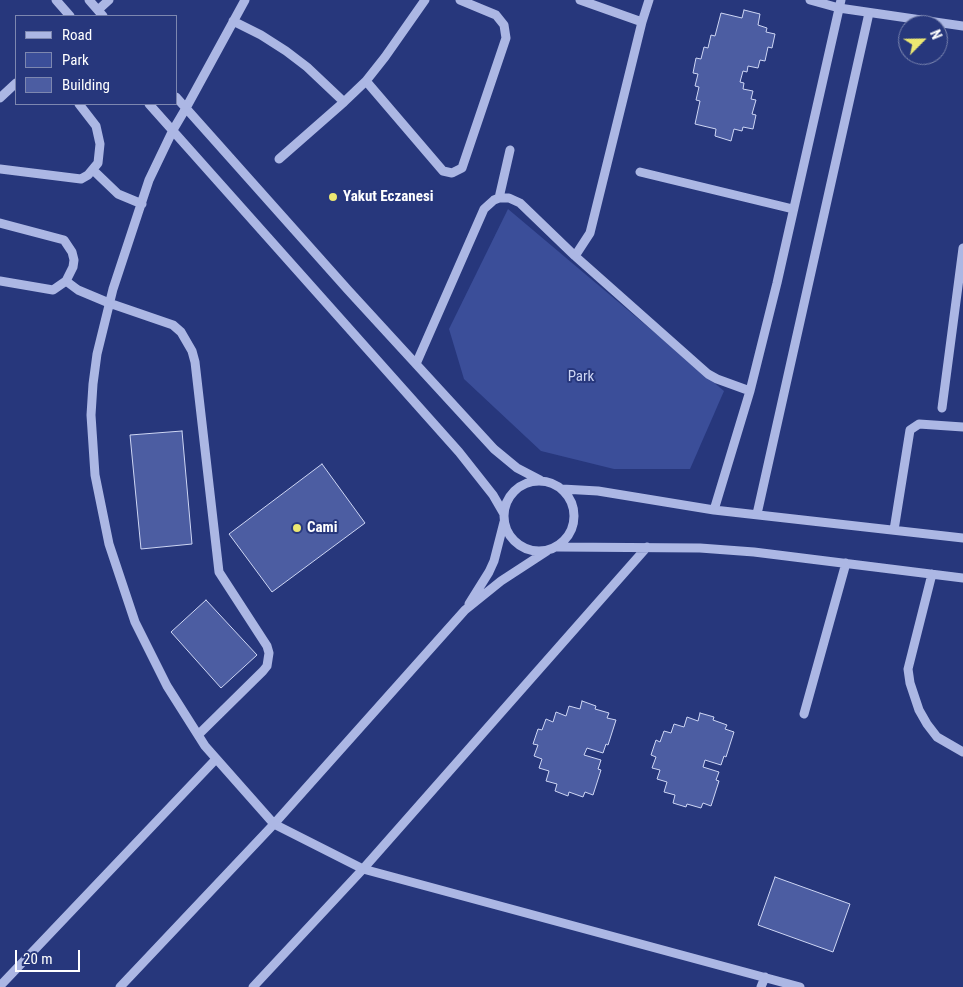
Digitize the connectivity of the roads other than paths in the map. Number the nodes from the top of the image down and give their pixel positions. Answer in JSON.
{"nodes":[{"id":1,"x":56,"y":0,"type":"edge"},
{"id":2,"x":89,"y":0,"type":"edge"},
{"id":3,"x":109,"y":0,"type":"edge"},
{"id":4,"x":245,"y":0,"type":"edge"},
{"id":5,"x":425,"y":0,"type":"edge"},
{"id":6,"x":460,"y":0,"type":"edge"},
{"id":7,"x":580,"y":0,"type":"edge"},
{"id":8,"x":649,"y":0,"type":"edge"},
{"id":9,"x":810,"y":0,"type":"edge"},
{"id":10,"x":840,"y":4,"type":"edge"},
{"id":11,"x":101,"y":13,"type":"edge"},
{"id":12,"x":870,"y":13,"type":"junction"},
{"id":13,"x":69,"y":15,"type":"edge"},
{"id":14,"x":233,"y":21,"type":"junction"},
{"id":15,"x":642,"y":22,"type":"junction"},
{"id":16,"x":963,"y":26,"type":"edge"},
{"id":17,"x":366,"y":81,"type":"junction"},
{"id":18,"x":15,"y":84,"type":"edge"},
{"id":19,"x":0,"y":98,"type":"edge"},
{"id":20,"x":178,"y":99,"type":"edge"},
{"id":21,"x":344,"y":102,"type":"junction"},
{"id":22,"x":80,"y":105,"type":"edge"},
{"id":23,"x":150,"y":105,"type":"edge"},
{"id":24,"x":186,"y":108,"type":"junction"},
{"id":25,"x":173,"y":130,"type":"junction"},
{"id":26,"x":510,"y":150,"type":"dead end"},
{"id":27,"x":279,"y":158,"type":"dead end"},
{"id":28,"x":0,"y":169,"type":"edge"},
{"id":29,"x":93,"y":170,"type":"junction"},
{"id":30,"x":640,"y":172,"type":"dead end"},
{"id":31,"x":500,"y":198,"type":"junction"},
{"id":32,"x":142,"y":204,"type":"junction"},
{"id":33,"x":793,"y":209,"type":"junction"},
{"id":34,"x":0,"y":223,"type":"edge"},
{"id":35,"x":963,"y":248,"type":"edge"},
{"id":36,"x":575,"y":256,"type":"junction"},
{"id":37,"x":0,"y":281,"type":"edge"},
{"id":38,"x":66,"y":281,"type":"junction"},
{"id":39,"x":109,"y":304,"type":"junction"},
{"id":40,"x":416,"y":364,"type":"junction"},
{"id":41,"x":750,"y":391,"type":"junction"},
{"id":42,"x":942,"y":408,"type":"dead end"},
{"id":43,"x":963,"y":426,"type":"edge"},
{"id":44,"x":540,"y":480,"type":"junction"},
{"id":45,"x":562,"y":489,"type":"junction"},
{"id":46,"x":714,"y":510,"type":"junction"},
{"id":47,"x":757,"y":514,"type":"junction"},
{"id":48,"x":504,"y":518,"type":"junction"},
{"id":49,"x":894,"y":530,"type":"junction"},
{"id":50,"x":963,"y":538,"type":"edge"},
{"id":51,"x":558,"y":547,"type":"junction"},
{"id":52,"x":647,"y":547,"type":"junction"},
{"id":53,"x":547,"y":551,"type":"junction"},
{"id":54,"x":846,"y":564,"type":"junction"},
{"id":55,"x":932,"y":574,"type":"junction"},
{"id":56,"x":963,"y":578,"type":"edge"},
{"id":57,"x":465,"y":610,"type":"junction"},
{"id":58,"x":804,"y":714,"type":"dead end"},
{"id":59,"x":198,"y":735,"type":"junction"},
{"id":60,"x":963,"y":752,"type":"edge"},
{"id":61,"x":216,"y":759,"type":"junction"},
{"id":62,"x":274,"y":824,"type":"junction"},
{"id":63,"x":363,"y":869,"type":"junction"},
{"id":64,"x":765,"y":977,"type":"junction"},
{"id":65,"x":0,"y":986,"type":"edge"},
{"id":66,"x":120,"y":987,"type":"edge"},
{"id":67,"x":253,"y":987,"type":"edge"},
{"id":68,"x":762,"y":987,"type":"edge"},
{"id":69,"x":800,"y":987,"type":"edge"}],
"edges":[{"from":1,"to":13,"type":"street"},
{"from":2,"to":11,"type":"street"},
{"from":3,"to":11,"type":"street"},
{"from":4,"to":14,"type":"street"},
{"from":5,"to":17,"type":"street"},
{"from":6,"to":17,"type":"street"},
{"from":7,"to":15,"type":"street"},
{"from":8,"to":15,"type":"street"},
{"from":9,"to":10,"type":"street"},
{"from":10,"to":12,"type":"street"},
{"from":10,"to":33,"type":"street"},
{"from":12,"to":16,"type":"street"},
{"from":12,"to":47,"type":"street"},
{"from":14,"to":21,"type":"street"},
{"from":14,"to":24,"type":"street"},
{"from":15,"to":36,"type":"street"},
{"from":17,"to":21,"type":"street"},
{"from":18,"to":19,"type":"street"},
{"from":20,"to":24,"type":"street"},
{"from":21,"to":27,"type":"street"},
{"from":22,"to":29,"type":"street"},
{"from":23,"to":25,"type":"street"},
{"from":24,"to":25,"type":"street"},
{"from":24,"to":40,"type":"street"},
{"from":25,"to":32,"type":"street"},
{"from":25,"to":48,"type":"street"},
{"from":26,"to":31,"type":"street"},
{"from":28,"to":29,"type":"street"},
{"from":29,"to":32,"type":"street"},
{"from":30,"to":33,"type":"street"},
{"from":31,"to":36,"type":"street"},
{"from":31,"to":40,"type":"street"},
{"from":32,"to":39,"type":"street"},
{"from":33,"to":41,"type":"street"},
{"from":34,"to":38,"type":"street"},
{"from":35,"to":42,"type":"street"},
{"from":36,"to":41,"type":"street"},
{"from":37,"to":38,"type":"street"},
{"from":38,"to":39,"type":"street"},
{"from":39,"to":59,"type":"street"},
{"from":39,"to":59,"type":"street"},
{"from":40,"to":44,"type":"street"},
{"from":41,"to":46,"type":"street"},
{"from":43,"to":49,"type":"street"},
{"from":44,"to":45,"type":"street"},
{"from":44,"to":48,"type":"street"},
{"from":45,"to":46,"type":"street"},
{"from":45,"to":51,"type":"street"},
{"from":46,"to":47,"type":"street"},
{"from":47,"to":49,"type":"street"},
{"from":48,"to":53,"type":"street"},
{"from":48,"to":57,"type":"street"},
{"from":49,"to":50,"type":"street"},
{"from":51,"to":52,"type":"street"},
{"from":51,"to":53,"type":"street"},
{"from":52,"to":54,"type":"street"},
{"from":52,"to":63,"type":"street"},
{"from":53,"to":57,"type":"street"},
{"from":54,"to":55,"type":"street"},
{"from":54,"to":58,"type":"street"},
{"from":55,"to":56,"type":"street"},
{"from":55,"to":60,"type":"street"},
{"from":57,"to":62,"type":"street"},
{"from":59,"to":61,"type":"street"},
{"from":61,"to":62,"type":"street"},
{"from":61,"to":65,"type":"street"},
{"from":62,"to":63,"type":"street"},
{"from":62,"to":66,"type":"street"},
{"from":63,"to":64,"type":"street"},
{"from":63,"to":67,"type":"street"},
{"from":64,"to":68,"type":"street"},
{"from":64,"to":69,"type":"street"}]}
